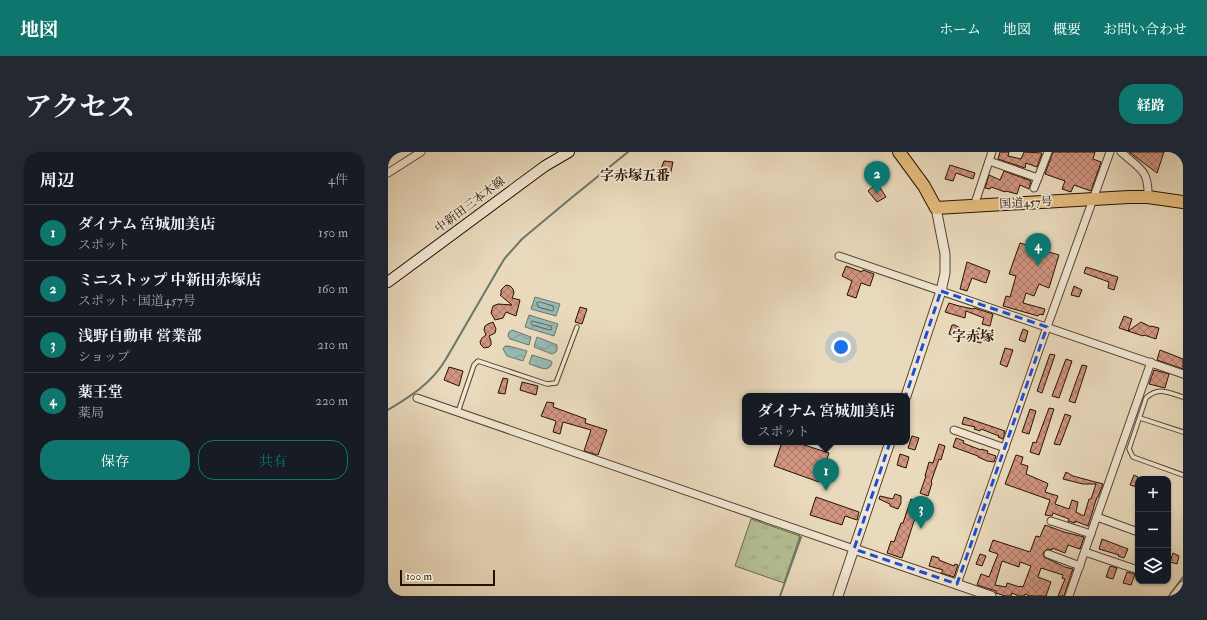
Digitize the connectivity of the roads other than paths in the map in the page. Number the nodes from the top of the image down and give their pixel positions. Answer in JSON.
{"nodes":[{"id":1,"x":421,"y":152,"type":"edge"},
{"id":2,"x":569,"y":152,"type":"edge"},
{"id":3,"x":899,"y":152,"type":"edge"},
{"id":4,"x":992,"y":152,"type":"edge"},
{"id":5,"x":1047,"y":152,"type":"edge"},
{"id":6,"x":1110,"y":152,"type":"edge"},
{"id":7,"x":1121,"y":152,"type":"edge"},
{"id":8,"x":989,"y":161,"type":"junction"},
{"id":9,"x":388,"y":172,"type":"edge"},
{"id":10,"x":1038,"y":178,"type":"junction"},
{"id":11,"x":1034,"y":188,"type":"dead end"},
{"id":12,"x":1148,"y":197,"type":"junction"},
{"id":13,"x":1094,"y":199,"type":"junction"},
{"id":14,"x":1183,"y":202,"type":"edge"},
{"id":15,"x":974,"y":206,"type":"junction"},
{"id":16,"x":936,"y":208,"type":"junction"},
{"id":17,"x":839,"y":256,"type":"dead end"},
{"id":18,"x":388,"y":282,"type":"edge"},
{"id":19,"x":941,"y":292,"type":"junction"},
{"id":20,"x":577,"y":327,"type":"dead end"},
{"id":21,"x":1047,"y":327,"type":"junction"},
{"id":22,"x":1151,"y":362,"type":"junction"},
{"id":23,"x":1183,"y":374,"type":"edge"},
{"id":24,"x":907,"y":393,"type":"edge"},
{"id":25,"x":1183,"y":397,"type":"edge"},
{"id":26,"x":417,"y":398,"type":"dead end"},
{"id":27,"x":458,"y":412,"type":"junction"},
{"id":28,"x":1140,"y":418,"type":"junction"},
{"id":29,"x":954,"y":430,"type":"dead end"},
{"id":30,"x":1183,"y":432,"type":"edge"},
{"id":31,"x":889,"y":445,"type":"edge"},
{"id":32,"x":1005,"y":448,"type":"junction"},
{"id":33,"x":1183,"y":474,"type":"edge"},
{"id":34,"x":1097,"y":517,"type":"junction"},
{"id":35,"x":1051,"y":520,"type":"dead end"},
{"id":36,"x":1135,"y":531,"type":"edge"},
{"id":37,"x":1091,"y":534,"type":"junction"},
{"id":38,"x":854,"y":549,"type":"junction"},
{"id":39,"x":1085,"y":552,"type":"junction"},
{"id":40,"x":1048,"y":554,"type":"dead end"},
{"id":41,"x":1080,"y":566,"type":"junction"},
{"id":42,"x":1135,"y":569,"type":"dead end"},
{"id":43,"x":958,"y":584,"type":"junction"},
{"id":44,"x":1183,"y":586,"type":"edge"},
{"id":45,"x":838,"y":596,"type":"edge"},
{"id":46,"x":991,"y":596,"type":"edge"},
{"id":47,"x":1069,"y":596,"type":"edge"},
{"id":48,"x":1175,"y":596,"type":"edge"}],
"edges":[{"from":1,"to":9,"type":"street"},
{"from":2,"to":18,"type":"main road","name":"中新田三本木線"},
{"from":3,"to":16,"type":"highway"},
{"from":4,"to":8,"type":"street"},
{"from":5,"to":10,"type":"street"},
{"from":6,"to":13,"type":"street"},
{"from":7,"to":12,"type":"street"},
{"from":8,"to":10,"type":"street"},
{"from":8,"to":15,"type":"street"},
{"from":10,"to":11,"type":"street"},
{"from":12,"to":13,"type":"highway","name":"国道457号"},
{"from":12,"to":14,"type":"highway","name":"国道457号"},
{"from":13,"to":15,"type":"highway","name":"国道457号"},
{"from":13,"to":21,"type":"street"},
{"from":15,"to":16,"type":"highway","name":"国道457号"},
{"from":16,"to":19,"type":"street"},
{"from":17,"to":19,"type":"street"},
{"from":19,"to":21,"type":"street"},
{"from":19,"to":24,"type":"street"},
{"from":20,"to":27,"type":"lane"},
{"from":21,"to":22,"type":"street"},
{"from":21,"to":32,"type":"street"},
{"from":22,"to":23,"type":"street"},
{"from":22,"to":34,"type":"street"},
{"from":25,"to":28,"type":"lane"},
{"from":26,"to":27,"type":"street"},
{"from":27,"to":38,"type":"street"},
{"from":28,"to":30,"type":"lane"},
{"from":28,"to":33,"type":"lane"},
{"from":29,"to":32,"type":"street"},
{"from":31,"to":38,"type":"street"},
{"from":32,"to":43,"type":"street"},
{"from":34,"to":36,"type":"street"},
{"from":34,"to":37,"type":"street"},
{"from":35,"to":37,"type":"street"},
{"from":37,"to":39,"type":"street"},
{"from":38,"to":43,"type":"street"},
{"from":38,"to":45,"type":"street"},
{"from":39,"to":41,"type":"street"},
{"from":39,"to":42,"type":"street"},
{"from":40,"to":41,"type":"street"},
{"from":41,"to":47,"type":"street"},
{"from":43,"to":46,"type":"street"},
{"from":44,"to":48,"type":"street"}]}
